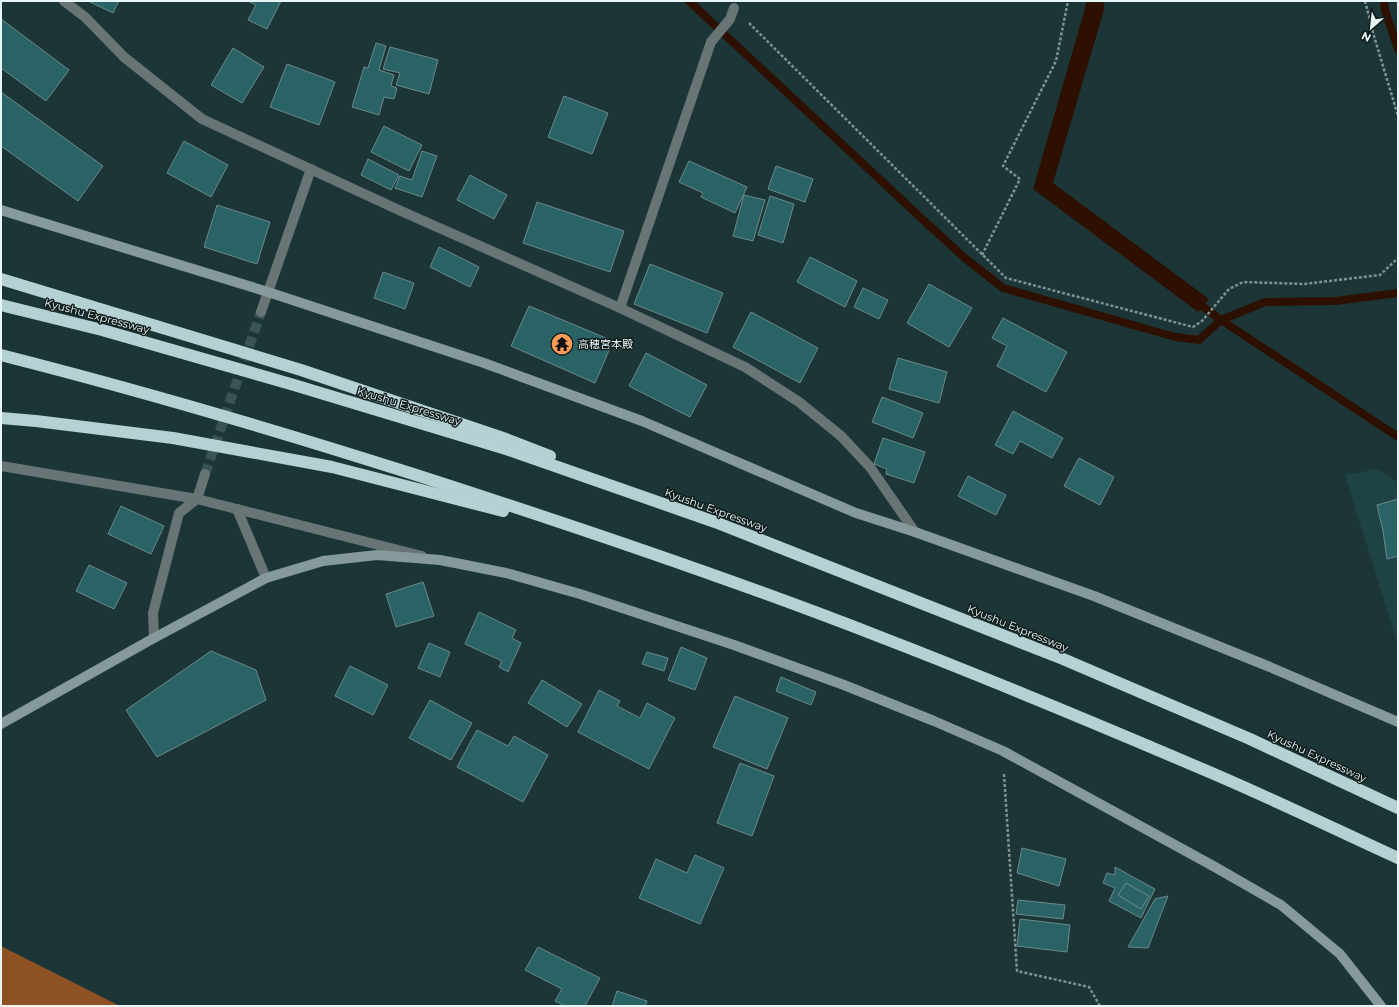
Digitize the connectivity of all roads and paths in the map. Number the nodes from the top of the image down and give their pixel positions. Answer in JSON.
{"nodes":[{"id":1,"x":64,"y":1,"type":"edge"},
{"id":2,"x":1068,"y":1,"type":"edge"},
{"id":3,"x":1365,"y":1,"type":"edge"},
{"id":4,"x":734,"y":8,"type":"joint"},
{"id":5,"x":1398,"y":116,"type":"edge"},
{"id":6,"x":311,"y":169,"type":"junction"},
{"id":7,"x":1,"y":210,"type":"edge"},
{"id":8,"x":982,"y":255,"type":"junction"},
{"id":9,"x":1398,"y":258,"type":"edge"},
{"id":10,"x":1,"y":279,"type":"edge"},
{"id":11,"x":268,"y":292,"type":"junction"},
{"id":12,"x":1,"y":305,"type":"edge"},
{"id":13,"x":620,"y":308,"type":"junction"},
{"id":14,"x":261,"y":312,"type":"tunnel mouth"},
{"id":15,"x":1,"y":355,"type":"edge"},
{"id":16,"x":1,"y":418,"type":"edge"},
{"id":17,"x":1,"y":466,"type":"edge"},
{"id":18,"x":205,"y":474,"type":"tunnel mouth"},
{"id":19,"x":197,"y":499,"type":"junction"},
{"id":20,"x":236,"y":509,"type":"junction"},
{"id":21,"x":715,"y":522,"type":"junction"},
{"id":22,"x":915,"y":532,"type":"junction"},
{"id":23,"x":440,"y":560,"type":"junction"},
{"id":24,"x":266,"y":578,"type":"junction"},
{"id":25,"x":875,"y":634,"type":"junction"},
{"id":26,"x":154,"y":638,"type":"junction"},
{"id":27,"x":1398,"y":722,"type":"edge"},
{"id":28,"x":1,"y":724,"type":"edge"},
{"id":29,"x":1003,"y":751,"type":"junction"},
{"id":30,"x":1398,"y":808,"type":"edge"},
{"id":31,"x":1398,"y":858,"type":"edge"},
{"id":32,"x":1100,"y":1006,"type":"edge"},
{"id":33,"x":1381,"y":1006,"type":"edge"}],
"edges":[{"from":1,"to":6,"type":"street"},
{"from":2,"to":8,"type":"path"},
{"from":3,"to":5,"type":"path"},
{"from":4,"to":8,"type":"path"},
{"from":4,"to":13,"type":"street"},
{"from":6,"to":11,"type":"street"},
{"from":6,"to":13,"type":"street"},
{"from":7,"to":11,"type":"street"},
{"from":8,"to":9,"type":"path"},
{"from":10,"to":21,"type":"highway"},
{"from":11,"to":14,"type":"street"},
{"from":11,"to":22,"type":"street"},
{"from":12,"to":21,"type":"highway","name":"Kyushu Expressway"},
{"from":13,"to":22,"type":"street"},
{"from":15,"to":25,"type":"highway"},
{"from":16,"to":25,"type":"highway"},
{"from":17,"to":19,"type":"street"},
{"from":18,"to":19,"type":"street"},
{"from":19,"to":20,"type":"street"},
{"from":19,"to":26,"type":"street"},
{"from":20,"to":23,"type":"street"},
{"from":20,"to":24,"type":"street"},
{"from":21,"to":30,"type":"highway","name":"Kyushu Expressway"},
{"from":22,"to":27,"type":"street"},
{"from":23,"to":24,"type":"street"},
{"from":23,"to":29,"type":"street"},
{"from":24,"to":26,"type":"street"},
{"from":25,"to":31,"type":"highway"},
{"from":26,"to":28,"type":"street"},
{"from":29,"to":32,"type":"path"},
{"from":29,"to":33,"type":"street"}]}
